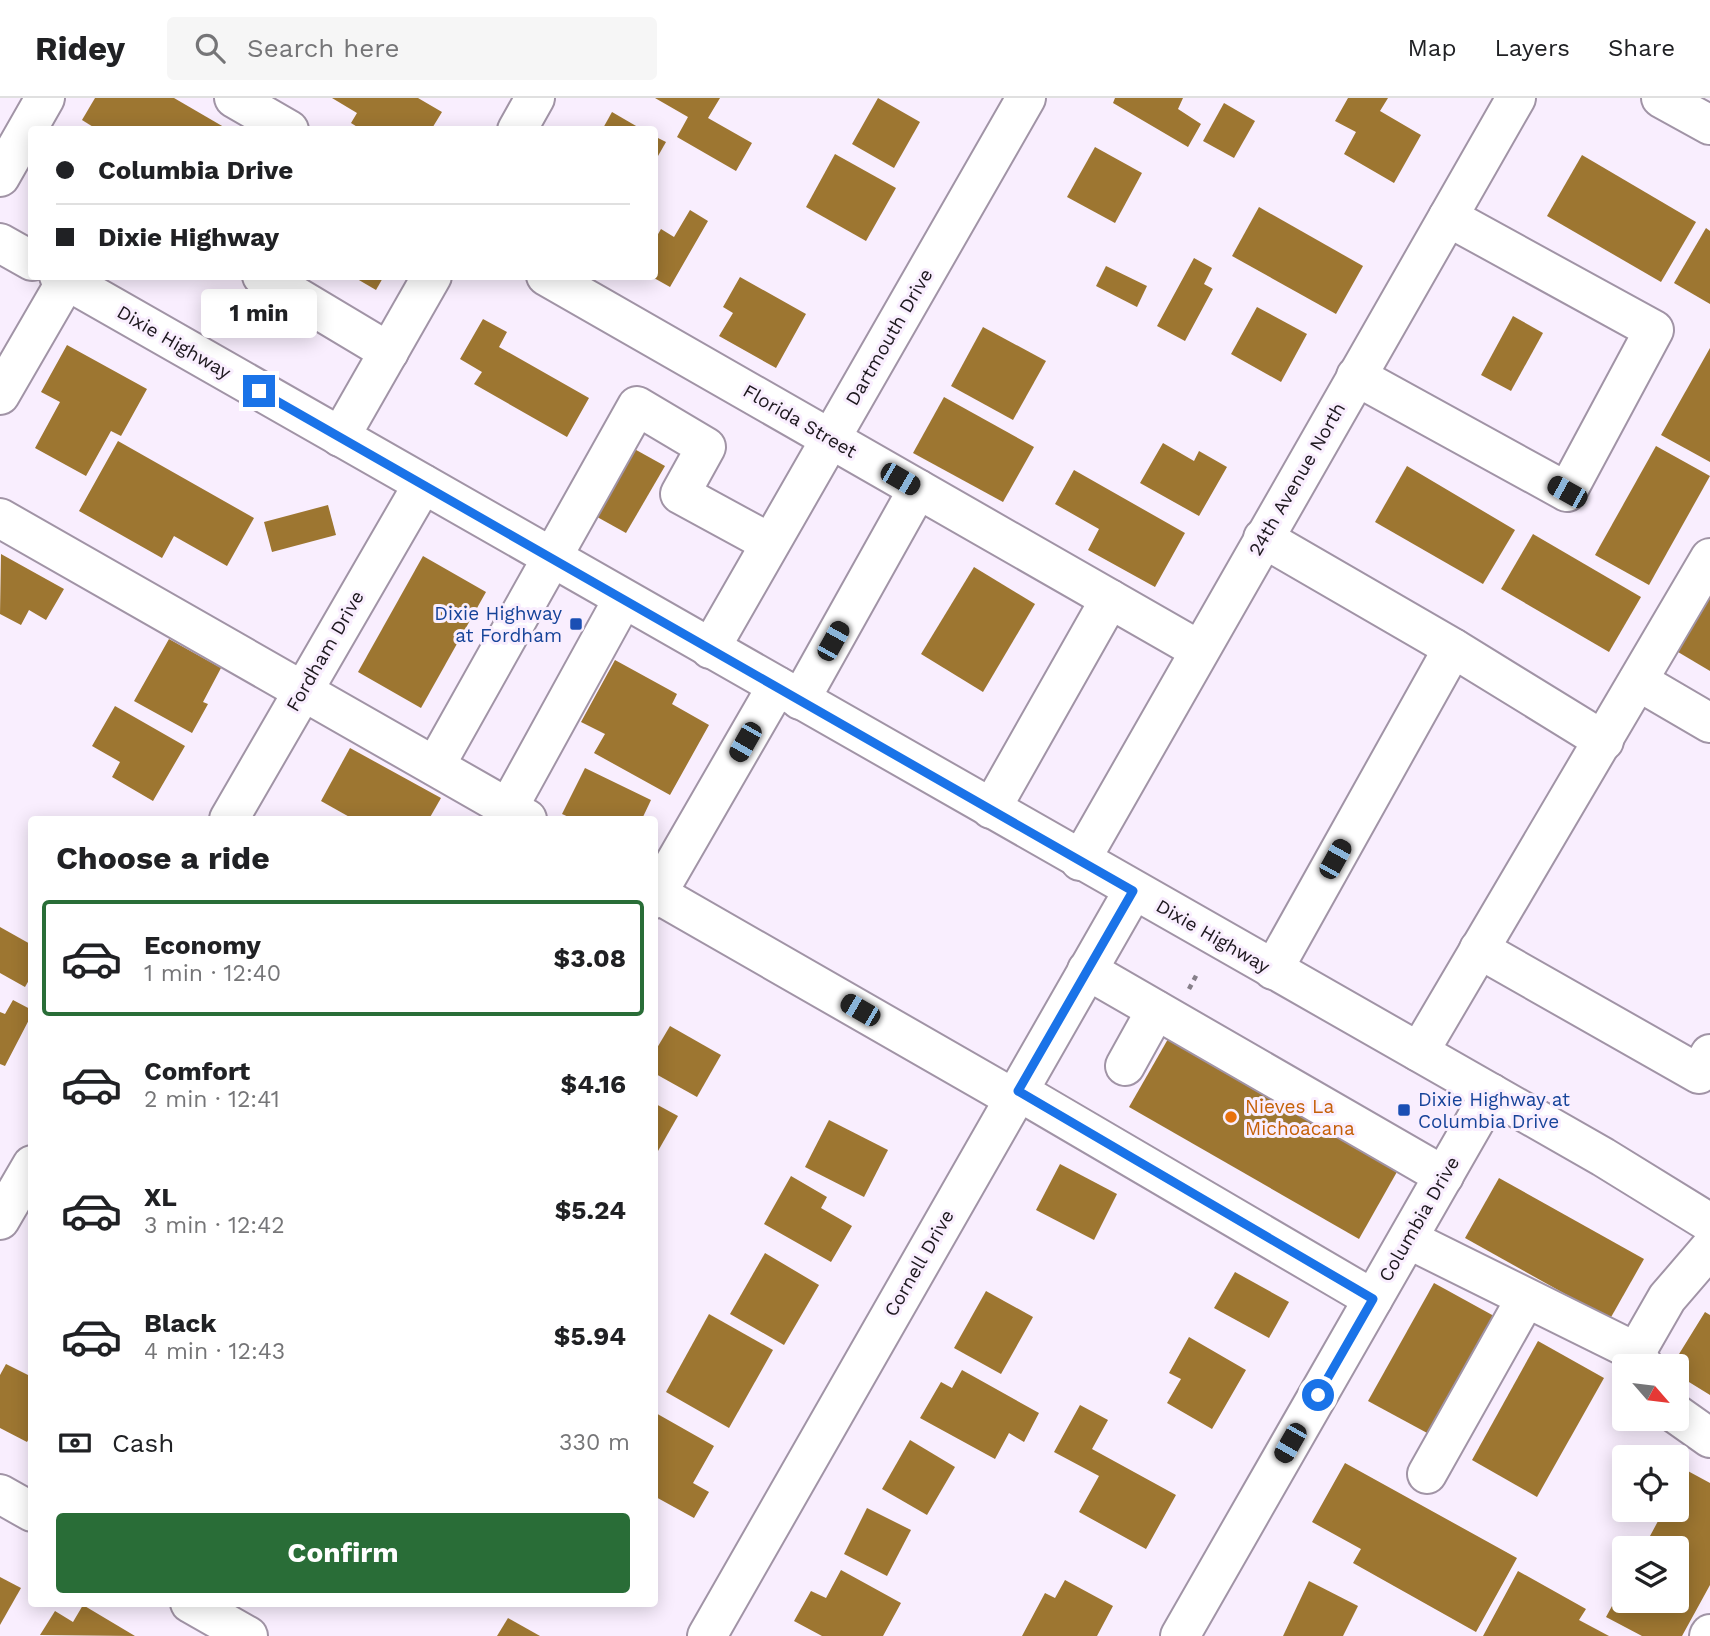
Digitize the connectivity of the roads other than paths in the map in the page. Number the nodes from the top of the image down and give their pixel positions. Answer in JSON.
{"nodes":[{"id":1,"x":45,"y":98,"type":"edge"},
{"id":2,"x":234,"y":98,"type":"edge"},
{"id":3,"x":535,"y":98,"type":"edge"},
{"id":4,"x":1026,"y":98,"type":"edge"},
{"id":5,"x":1516,"y":98,"type":"edge"},
{"id":6,"x":1661,"y":98,"type":"edge"},
{"id":7,"x":1710,"y":125,"type":"edge"},
{"id":8,"x":33,"y":126,"type":"edge"},
{"id":9,"x":282,"y":126,"type":"edge"},
{"id":10,"x":519,"y":126,"type":"edge"},
{"id":11,"x":27,"y":139,"type":"edge"},
{"id":12,"x":0,"y":177,"type":"edge"},
{"id":13,"x":1448,"y":217,"type":"junction"},
{"id":14,"x":0,"y":243,"type":"edge"},
{"id":15,"x":28,"y":259,"type":"edge"},
{"id":16,"x":62,"y":280,"type":"edge"},
{"id":17,"x":65,"y":280,"type":"edge"},
{"id":18,"x":269,"y":280,"type":"edge"},
{"id":19,"x":430,"y":280,"type":"edge"},
{"id":20,"x":553,"y":280,"type":"edge"},
{"id":21,"x":389,"y":352,"type":"junction"},
{"id":22,"x":1356,"y":376,"type":"junction"},
{"id":23,"x":0,"y":395,"type":"edge"},
{"id":24,"x":340,"y":437,"type":"junction"},
{"id":25,"x":830,"y":439,"type":"junction"},
{"id":26,"x":423,"y":484,"type":"junction"},
{"id":27,"x":918,"y":489,"type":"junction"},
{"id":28,"x":0,"y":518,"type":"edge"},
{"id":29,"x":1263,"y":538,"type":"junction"},
{"id":30,"x":770,"y":543,"type":"junction"},
{"id":31,"x":551,"y":558,"type":"junction"},
{"id":32,"x":1710,"y":558,"type":"edge"},
{"id":33,"x":623,"y":599,"type":"junction"},
{"id":34,"x":1110,"y":599,"type":"junction"},
{"id":35,"x":1453,"y":648,"type":"junction"},
{"id":36,"x":710,"y":649,"type":"junction"},
{"id":37,"x":1199,"y":650,"type":"junction"},
{"id":38,"x":1637,"y":681,"type":"junction"},
{"id":39,"x":303,"y":691,"type":"junction"},
{"id":40,"x":788,"y":693,"type":"junction"},
{"id":41,"x":1710,"y":723,"type":"edge"},
{"id":42,"x":1604,"y":741,"type":"junction"},
{"id":43,"x":435,"y":766,"type":"junction"},
{"id":44,"x":991,"y":809,"type":"junction"},
{"id":45,"x":518,"y":813,"type":"edge"},
{"id":46,"x":231,"y":816,"type":"edge"},
{"id":47,"x":1080,"y":860,"type":"junction"},
{"id":48,"x":1133,"y":891,"type":"junction"},
{"id":49,"x":658,"y":892,"type":"edge"},
{"id":50,"x":658,"y":896,"type":"edge"},
{"id":51,"x":1479,"y":949,"type":"junction"},
{"id":52,"x":1087,"y":970,"type":"junction"},
{"id":53,"x":1273,"y":970,"type":"junction"},
{"id":54,"x":1156,"y":1010,"type":"junction"},
{"id":55,"x":1419,"y":1052,"type":"junction"},
{"id":56,"x":1710,"y":1054,"type":"edge"},
{"id":57,"x":1125,"y":1066,"type":"dead end"},
{"id":58,"x":1491,"y":1093,"type":"junction"},
{"id":59,"x":1015,"y":1094,"type":"junction"},
{"id":60,"x":28,"y":1172,"type":"edge"},
{"id":61,"x":1444,"y":1176,"type":"junction"},
{"id":62,"x":0,"y":1220,"type":"edge"},
{"id":63,"x":1710,"y":1223,"type":"edge"},
{"id":64,"x":1408,"y":1239,"type":"junction"},
{"id":65,"x":1710,"y":1248,"type":"edge"},
{"id":66,"x":1526,"y":1298,"type":"junction"},
{"id":67,"x":1373,"y":1299,"type":"junction"},
{"id":68,"x":1629,"y":1354,"type":"edge"},
{"id":69,"x":1643,"y":1354,"type":"edge"},
{"id":70,"x":1689,"y":1423,"type":"edge"},
{"id":71,"x":1710,"y":1438,"type":"edge"},
{"id":72,"x":1427,"y":1474,"type":"dead end"},
{"id":73,"x":0,"y":1494,"type":"edge"},
{"id":74,"x":28,"y":1510,"type":"edge"},
{"id":75,"x":199,"y":1607,"type":"edge"},
{"id":76,"x":244,"y":1626,"type":"edge"},
{"id":77,"x":707,"y":1636,"type":"edge"},
{"id":78,"x":1180,"y":1636,"type":"edge"}],
"edges":[{"from":1,"to":8,"type":"street"},
{"from":2,"to":9,"type":"street"},
{"from":3,"to":10,"type":"street"},
{"from":4,"to":25,"type":"street","name":"Dartmouth Drive"},
{"from":5,"to":13,"type":"street","name":"24th Avenue North"},
{"from":6,"to":7,"type":"street"},
{"from":11,"to":12,"type":"street"},
{"from":13,"to":22,"type":"street","name":"24th Avenue North"},
{"from":13,"to":22,"type":"street"},
{"from":14,"to":15,"type":"street"},
{"from":16,"to":23,"type":"street"},
{"from":17,"to":24,"type":"street","name":"Dixie Highway"},
{"from":18,"to":21,"type":"street"},
{"from":19,"to":21,"type":"street"},
{"from":20,"to":25,"type":"street","name":"Florida Street"},
{"from":21,"to":24,"type":"street"},
{"from":22,"to":29,"type":"street","name":"24th Avenue North"},
{"from":24,"to":26,"type":"street","name":"Dixie Highway"},
{"from":25,"to":27,"type":"street","name":"Florida Street"},
{"from":25,"to":30,"type":"street","name":"Dartmouth Drive"},
{"from":26,"to":31,"type":"street","name":"Dixie Highway"},
{"from":26,"to":39,"type":"street","name":"Fordham Drive"},
{"from":27,"to":34,"type":"street","name":"Florida Street"},
{"from":27,"to":40,"type":"street"},
{"from":28,"to":39,"type":"street"},
{"from":29,"to":35,"type":"street"},
{"from":29,"to":37,"type":"street","name":"24th Avenue North"},
{"from":30,"to":31,"type":"street"},
{"from":30,"to":36,"type":"street","name":"Dartmouth Drive"},
{"from":31,"to":33,"type":"street","name":"Dixie Highway"},
{"from":31,"to":43,"type":"street"},
{"from":32,"to":38,"type":"street"},
{"from":33,"to":36,"type":"street","name":"Dixie Highway"},
{"from":33,"to":45,"type":"street"},
{"from":34,"to":37,"type":"street","name":"Florida Street"},
{"from":34,"to":44,"type":"street"},
{"from":35,"to":42,"type":"street"},
{"from":35,"to":53,"type":"street"},
{"from":36,"to":40,"type":"street","name":"Dixie Highway"},
{"from":37,"to":47,"type":"street","name":"24th Avenue North"},
{"from":38,"to":41,"type":"street"},
{"from":38,"to":42,"type":"street"},
{"from":39,"to":43,"type":"street"},
{"from":39,"to":46,"type":"street","name":"Fordham Drive"},
{"from":40,"to":44,"type":"street","name":"Dixie Highway"},
{"from":40,"to":49,"type":"street"},
{"from":42,"to":51,"type":"street"},
{"from":43,"to":45,"type":"street"},
{"from":44,"to":47,"type":"street","name":"Dixie Highway"},
{"from":47,"to":48,"type":"street","name":"Dixie Highway"},
{"from":48,"to":52,"type":"street","name":"Cornell Drive"},
{"from":48,"to":53,"type":"street","name":"Dixie Highway"},
{"from":50,"to":59,"type":"street"},
{"from":51,"to":55,"type":"street"},
{"from":51,"to":56,"type":"street"},
{"from":52,"to":54,"type":"street"},
{"from":52,"to":59,"type":"street","name":"Cornell Drive"},
{"from":53,"to":55,"type":"street","name":"Dixie Highway"},
{"from":54,"to":57,"type":"street"},
{"from":54,"to":61,"type":"street"},
{"from":55,"to":58,"type":"street","name":"Dixie Highway"},
{"from":58,"to":61,"type":"street","name":"Columbia Drive"},
{"from":58,"to":63,"type":"street","name":"Dixie Highway"},
{"from":59,"to":67,"type":"street"},
{"from":59,"to":77,"type":"street","name":"Cornell Drive"},
{"from":60,"to":62,"type":"street"},
{"from":61,"to":64,"type":"street","name":"Columbia Drive"},
{"from":64,"to":66,"type":"street"},
{"from":64,"to":67,"type":"street","name":"Columbia Drive"},
{"from":65,"to":69,"type":"street"},
{"from":66,"to":68,"type":"street"},
{"from":66,"to":72,"type":"street"},
{"from":67,"to":78,"type":"street","name":"Columbia Drive"},
{"from":70,"to":71,"type":"street"},
{"from":73,"to":74,"type":"street"},
{"from":75,"to":76,"type":"street"}]}
